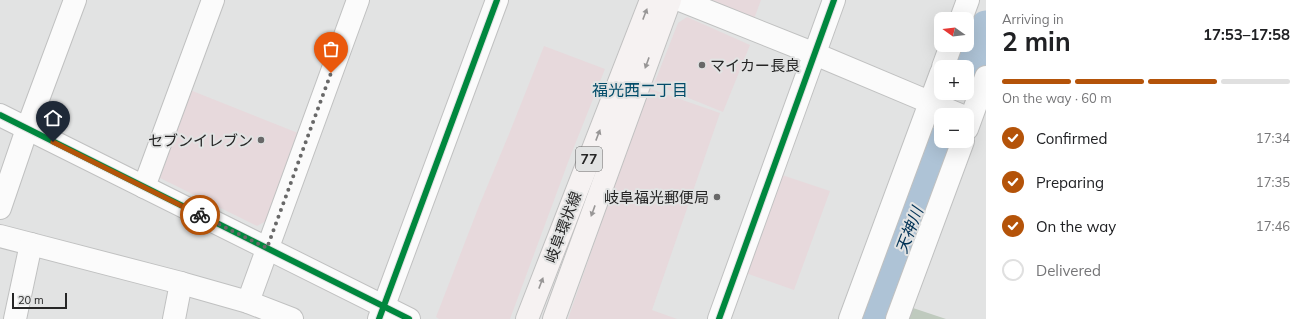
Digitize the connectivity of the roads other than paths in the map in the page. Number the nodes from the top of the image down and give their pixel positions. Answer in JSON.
{"nodes":[{"id":1,"x":75,"y":0,"type":"edge"},
{"id":2,"x":213,"y":0,"type":"edge"},
{"id":3,"x":358,"y":0,"type":"edge"},
{"id":4,"x":497,"y":0,"type":"edge"},
{"id":5,"x":651,"y":0,"type":"edge"},
{"id":6,"x":670,"y":0,"type":"edge"},
{"id":7,"x":680,"y":0,"type":"edge"},
{"id":8,"x":834,"y":0,"type":"edge"},
{"id":9,"x":968,"y":0,"type":"edge"},
{"id":10,"x":964,"y":12,"type":"edge"},
{"id":11,"x":815,"y":54,"type":"junction"},
{"id":12,"x":986,"y":77,"type":"edge"},
{"id":13,"x":934,"y":100,"type":"edge"},
{"id":14,"x":933,"y":104,"type":"junction"},
{"id":15,"x":942,"y":108,"type":"edge"},
{"id":16,"x":974,"y":110,"type":"edge"},
{"id":17,"x":0,"y":115,"type":"edge"},
{"id":18,"x":27,"y":129,"type":"junction"},
{"id":19,"x":960,"y":148,"type":"edge"},
{"id":20,"x":144,"y":187,"type":"junction"},
{"id":21,"x":0,"y":208,"type":"edge"},
{"id":22,"x":0,"y":236,"type":"edge"},
{"id":23,"x":31,"y":244,"type":"junction"},
{"id":24,"x":267,"y":248,"type":"junction"},
{"id":25,"x":181,"y":283,"type":"junction"},
{"id":26,"x":248,"y":302,"type":"junction"},
{"id":27,"x":381,"y":313,"type":"edge"},
{"id":28,"x":15,"y":319,"type":"edge"},
{"id":29,"x":174,"y":319,"type":"edge"},
{"id":30,"x":292,"y":319,"type":"edge"},
{"id":31,"x":409,"y":319,"type":"edge"},
{"id":32,"x":527,"y":319,"type":"edge"},
{"id":33,"x":554,"y":319,"type":"edge"},
{"id":34,"x":719,"y":319,"type":"edge"},
{"id":35,"x":850,"y":319,"type":"edge"},
{"id":36,"x":897,"y":319,"type":"edge"}],
"edges":[{"from":1,"to":18,"type":"street"},
{"from":2,"to":20,"type":"street"},
{"from":3,"to":24,"type":"street"},
{"from":4,"to":27,"type":"street"},
{"from":32,"to":5,"type":"main road","name":"岐阜環状線","number":"77","one_way":true},
{"from":6,"to":33,"type":"main road","name":"岐阜環状線","number":"77","one_way":true},
{"from":7,"to":11,"type":"street"},
{"from":8,"to":11,"type":"street"},
{"from":9,"to":10,"type":"street"},
{"from":11,"to":14,"type":"street"},
{"from":11,"to":34,"type":"street"},
{"from":12,"to":16,"type":"street"},
{"from":13,"to":14,"type":"street"},
{"from":14,"to":15,"type":"street"},
{"from":14,"to":35,"type":"street"},
{"from":17,"to":18,"type":"street"},
{"from":18,"to":20,"type":"street"},
{"from":18,"to":21,"type":"street"},
{"from":19,"to":36,"type":"street"},
{"from":20,"to":24,"type":"street"},
{"from":22,"to":23,"type":"street"},
{"from":23,"to":25,"type":"street"},
{"from":23,"to":28,"type":"street"},
{"from":24,"to":26,"type":"street"},
{"from":24,"to":27,"type":"street"},
{"from":25,"to":26,"type":"street"},
{"from":25,"to":29,"type":"street"},
{"from":26,"to":30,"type":"street"},
{"from":27,"to":31,"type":"street"}]}
